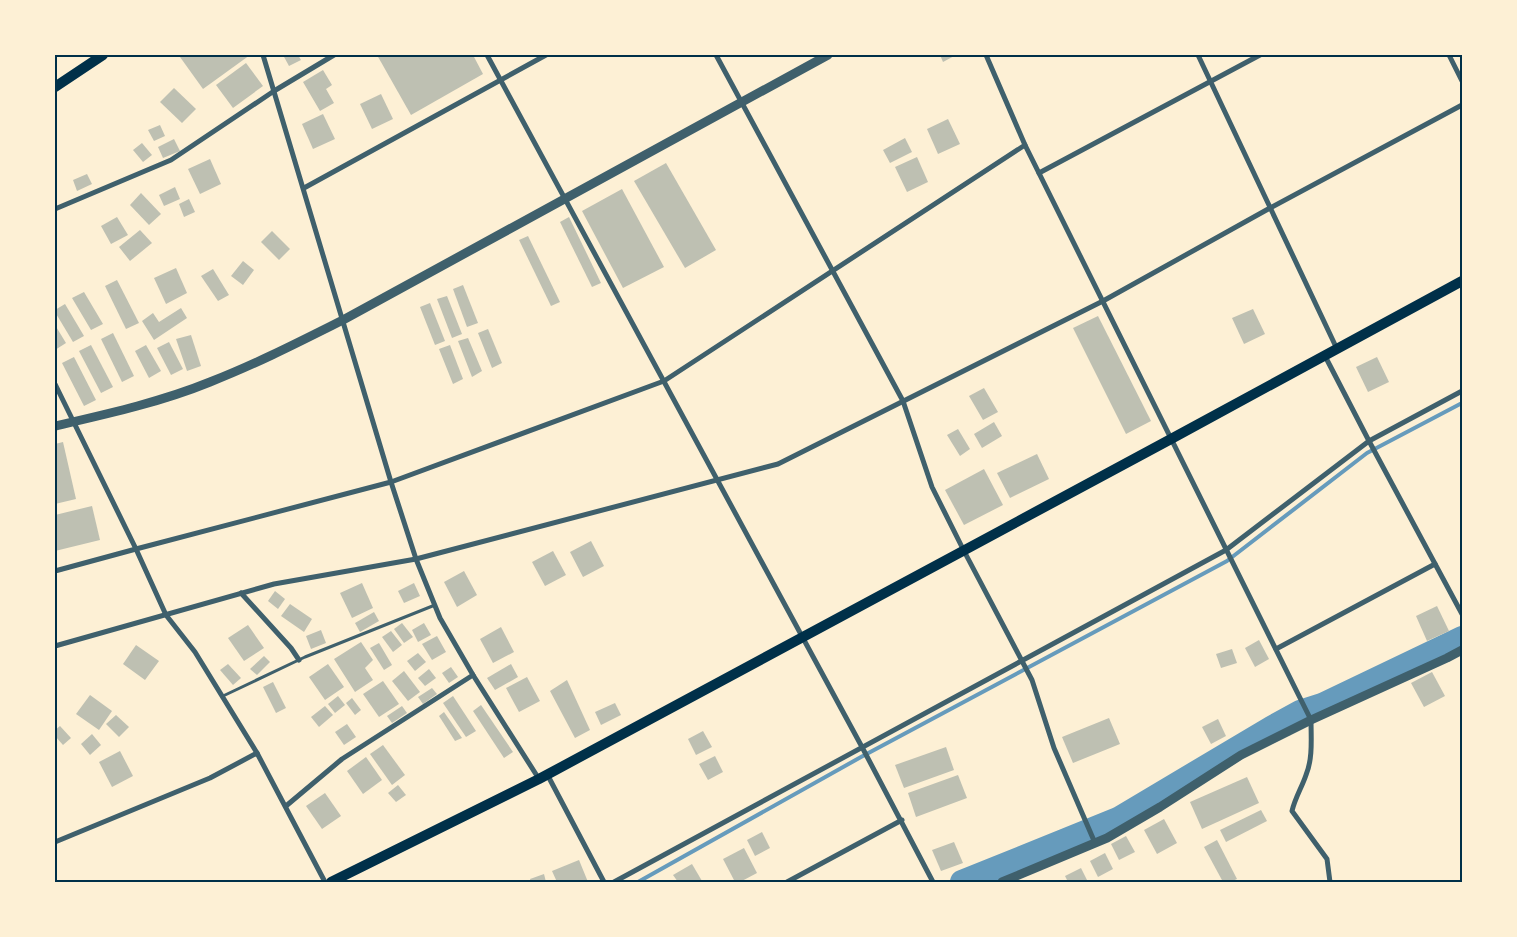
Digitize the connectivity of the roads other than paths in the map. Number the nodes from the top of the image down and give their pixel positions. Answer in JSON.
{"nodes":[{"id":1,"x":103,"y":55,"type":"edge"},
{"id":2,"x":264,"y":55,"type":"edge"},
{"id":3,"x":334,"y":55,"type":"edge"},
{"id":4,"x":487,"y":55,"type":"edge"},
{"id":5,"x":546,"y":55,"type":"edge"},
{"id":6,"x":716,"y":55,"type":"edge"},
{"id":7,"x":828,"y":55,"type":"edge"},
{"id":8,"x":986,"y":55,"type":"edge"},
{"id":9,"x":1198,"y":55,"type":"edge"},
{"id":10,"x":1260,"y":55,"type":"edge"},
{"id":11,"x":1449,"y":55,"type":"edge"},
{"id":12,"x":500,"y":80,"type":"junction"},
{"id":13,"x":1462,"y":81,"type":"edge"},
{"id":14,"x":1210,"y":82,"type":"junction"},
{"id":15,"x":55,"y":86,"type":"edge"},
{"id":16,"x":274,"y":92,"type":"junction"},
{"id":17,"x":742,"y":103,"type":"junction"},
{"id":18,"x":1462,"y":105,"type":"edge"},
{"id":19,"x":1025,"y":145,"type":"junction"},
{"id":20,"x":1039,"y":173,"type":"junction"},
{"id":21,"x":304,"y":188,"type":"junction"},
{"id":22,"x":566,"y":200,"type":"junction"},
{"id":23,"x":1270,"y":208,"type":"junction"},
{"id":24,"x":55,"y":209,"type":"edge"},
{"id":25,"x":833,"y":270,"type":"junction"},
{"id":26,"x":1462,"y":281,"type":"edge"},
{"id":27,"x":1103,"y":301,"type":"junction"},
{"id":28,"x":342,"y":320,"type":"junction"},
{"id":29,"x":1337,"y":349,"type":"junction"},
{"id":30,"x":1325,"y":356,"type":"junction"},
{"id":31,"x":664,"y":381,"type":"junction"},
{"id":32,"x":55,"y":384,"type":"edge"},
{"id":33,"x":1462,"y":391,"type":"edge"},
{"id":34,"x":903,"y":401,"type":"junction"},
{"id":35,"x":73,"y":421,"type":"junction"},
{"id":36,"x":55,"y":426,"type":"edge"},
{"id":37,"x":1172,"y":439,"type":"junction"},
{"id":38,"x":1368,"y":441,"type":"junction"},
{"id":39,"x":718,"y":481,"type":"junction"},
{"id":40,"x":391,"y":482,"type":"junction"},
{"id":41,"x":136,"y":548,"type":"junction"},
{"id":42,"x":1226,"y":550,"type":"junction"},
{"id":43,"x":964,"y":551,"type":"junction"},
{"id":44,"x":416,"y":559,"type":"junction"},
{"id":45,"x":1435,"y":564,"type":"junction"},
{"id":46,"x":55,"y":571,"type":"edge"},
{"id":47,"x":241,"y":593,"type":"junction"},
{"id":48,"x":435,"y":604,"type":"junction"},
{"id":49,"x":1462,"y":614,"type":"edge"},
{"id":50,"x":166,"y":615,"type":"junction"},
{"id":51,"x":803,"y":638,"type":"junction"},
{"id":52,"x":55,"y":646,"type":"edge"},
{"id":53,"x":1276,"y":649,"type":"junction"},
{"id":54,"x":1462,"y":650,"type":"edge"},
{"id":55,"x":299,"y":660,"type":"junction"},
{"id":56,"x":1022,"y":660,"type":"junction"},
{"id":57,"x":473,"y":675,"type":"junction"},
{"id":58,"x":223,"y":696,"type":"junction"},
{"id":59,"x":1311,"y":720,"type":"junction"},
{"id":60,"x":862,"y":746,"type":"junction"},
{"id":61,"x":257,"y":752,"type":"junction"},
{"id":62,"x":543,"y":777,"type":"junction"},
{"id":63,"x":286,"y":806,"type":"junction"},
{"id":64,"x":902,"y":820,"type":"junction"},
{"id":65,"x":55,"y":842,"type":"edge"},
{"id":66,"x":1095,"y":843,"type":"junction"},
{"id":67,"x":325,"y":882,"type":"edge"},
{"id":68,"x":331,"y":882,"type":"edge"},
{"id":69,"x":604,"y":882,"type":"edge"},
{"id":70,"x":614,"y":882,"type":"edge"},
{"id":71,"x":787,"y":882,"type":"edge"},
{"id":72,"x":933,"y":882,"type":"edge"},
{"id":73,"x":1002,"y":882,"type":"edge"},
{"id":74,"x":1330,"y":882,"type":"edge"}],
"edges":[{"from":1,"to":15,"type":"main road"},
{"from":2,"to":16,"type":"street"},
{"from":3,"to":16,"type":"street"},
{"from":4,"to":12,"type":"street"},
{"from":5,"to":12,"type":"street"},
{"from":6,"to":17,"type":"street"},
{"from":7,"to":17,"type":"street"},
{"from":8,"to":19,"type":"street"},
{"from":9,"to":14,"type":"street"},
{"from":10,"to":14,"type":"street"},
{"from":11,"to":13,"type":"street"},
{"from":12,"to":21,"type":"street"},
{"from":12,"to":22,"type":"street"},
{"from":14,"to":20,"type":"street"},
{"from":14,"to":23,"type":"street"},
{"from":16,"to":21,"type":"street"},
{"from":16,"to":24,"type":"street"},
{"from":17,"to":22,"type":"street"},
{"from":17,"to":25,"type":"street"},
{"from":18,"to":23,"type":"street"},
{"from":19,"to":20,"type":"street"},
{"from":19,"to":25,"type":"street"},
{"from":20,"to":27,"type":"street"},
{"from":21,"to":28,"type":"street"},
{"from":22,"to":28,"type":"street"},
{"from":22,"to":31,"type":"street"},
{"from":23,"to":27,"type":"street"},
{"from":23,"to":29,"type":"street"},
{"from":25,"to":31,"type":"street"},
{"from":25,"to":34,"type":"street"},
{"from":26,"to":29,"type":"main road"},
{"from":27,"to":34,"type":"street"},
{"from":27,"to":37,"type":"street"},
{"from":28,"to":35,"type":"street"},
{"from":28,"to":40,"type":"street"},
{"from":29,"to":30,"type":"main road"},
{"from":30,"to":37,"type":"main road"},
{"from":30,"to":38,"type":"street"},
{"from":31,"to":39,"type":"street"},
{"from":31,"to":40,"type":"street"},
{"from":32,"to":35,"type":"street"},
{"from":33,"to":38,"type":"street"},
{"from":34,"to":39,"type":"street"},
{"from":34,"to":43,"type":"street"},
{"from":35,"to":36,"type":"street"},
{"from":35,"to":41,"type":"street"},
{"from":37,"to":42,"type":"street"},
{"from":37,"to":43,"type":"main road"},
{"from":38,"to":42,"type":"street"},
{"from":38,"to":45,"type":"street"},
{"from":39,"to":44,"type":"street"},
{"from":39,"to":51,"type":"street"},
{"from":40,"to":41,"type":"street"},
{"from":40,"to":44,"type":"street"},
{"from":41,"to":46,"type":"street"},
{"from":41,"to":50,"type":"street"},
{"from":42,"to":53,"type":"street"},
{"from":42,"to":56,"type":"street"},
{"from":43,"to":51,"type":"main road"},
{"from":43,"to":56,"type":"street"},
{"from":44,"to":47,"type":"street"},
{"from":44,"to":48,"type":"street"},
{"from":45,"to":49,"type":"street"},
{"from":45,"to":53,"type":"street"},
{"from":47,"to":50,"type":"street"},
{"from":47,"to":55,"type":"street"},
{"from":48,"to":55,"type":"lane"},
{"from":48,"to":57,"type":"street"},
{"from":50,"to":52,"type":"street"},
{"from":50,"to":58,"type":"street"},
{"from":51,"to":60,"type":"street"},
{"from":51,"to":62,"type":"main road"},
{"from":53,"to":59,"type":"street"},
{"from":54,"to":59,"type":"street"},
{"from":55,"to":58,"type":"lane"},
{"from":56,"to":60,"type":"street"},
{"from":56,"to":66,"type":"street"},
{"from":57,"to":62,"type":"street"},
{"from":57,"to":63,"type":"street"},
{"from":58,"to":61,"type":"street"},
{"from":59,"to":66,"type":"street"},
{"from":59,"to":74,"type":"street"},
{"from":60,"to":64,"type":"street"},
{"from":60,"to":70,"type":"street"},
{"from":61,"to":63,"type":"street"},
{"from":61,"to":65,"type":"street"},
{"from":62,"to":68,"type":"main road"},
{"from":62,"to":69,"type":"street"},
{"from":63,"to":67,"type":"street"},
{"from":64,"to":71,"type":"street"},
{"from":64,"to":72,"type":"street"},
{"from":66,"to":73,"type":"street"}]}
